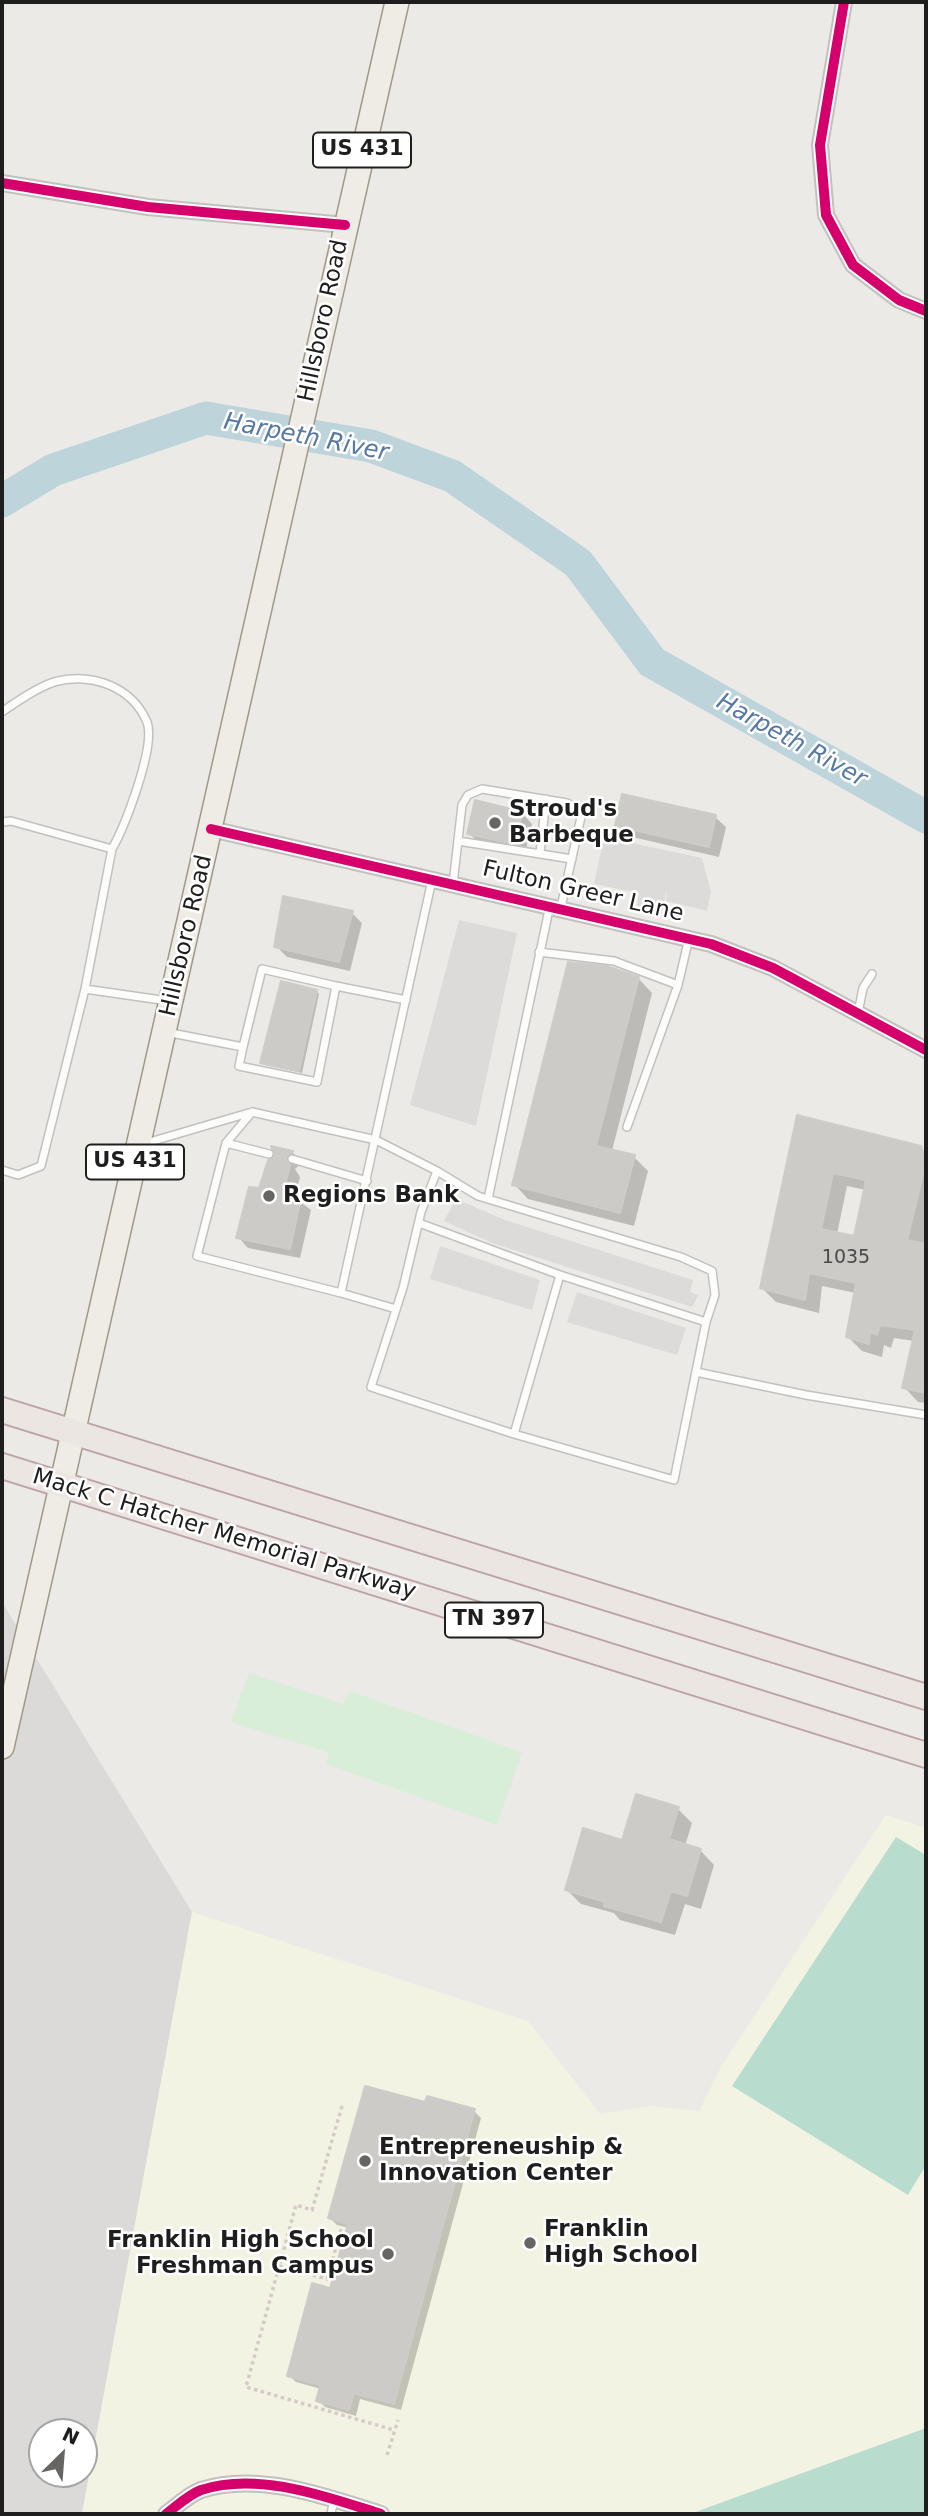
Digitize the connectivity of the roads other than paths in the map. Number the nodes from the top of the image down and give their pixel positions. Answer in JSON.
{"nodes":[{"id":1,"x":397,"y":2,"type":"edge"},
{"id":2,"x":844,"y":2,"type":"edge"},
{"id":3,"x":2,"y":183,"type":"edge"},
{"id":4,"x":345,"y":225,"type":"junction"},
{"id":5,"x":926,"y":311,"type":"edge"},
{"id":6,"x":2,"y":712,"type":"edge"},
{"id":7,"x":546,"y":799,"type":"junction"},
{"id":8,"x":2,"y":822,"type":"edge"},
{"id":9,"x":211,"y":829,"type":"junction"},
{"id":10,"x":458,"y":841,"type":"junction"},
{"id":11,"x":112,"y":849,"type":"junction"},
{"id":12,"x":540,"y":853,"type":"junction"},
{"id":13,"x":572,"y":859,"type":"junction"},
{"id":14,"x":432,"y":879,"type":"junction"},
{"id":15,"x":453,"y":884,"type":"junction"},
{"id":16,"x":555,"y":906,"type":"junction"},
{"id":17,"x":689,"y":937,"type":"junction"},
{"id":18,"x":539,"y":951,"type":"junction"},
{"id":19,"x":872,"y":974,"type":"dead end"},
{"id":20,"x":678,"y":985,"type":"junction"},
{"id":21,"x":336,"y":986,"type":"junction"},
{"id":22,"x":85,"y":989,"type":"junction"},
{"id":23,"x":406,"y":1000,"type":"junction"},
{"id":24,"x":172,"y":1002,"type":"junction"},
{"id":25,"x":858,"y":1013,"type":"junction"},
{"id":26,"x":165,"y":1032,"type":"junction"},
{"id":27,"x":243,"y":1047,"type":"junction"},
{"id":28,"x":926,"y":1050,"type":"edge"},
{"id":29,"x":252,"y":1112,"type":"junction"},
{"id":30,"x":627,"y":1127,"type":"dead end"},
{"id":31,"x":376,"y":1140,"type":"junction"},
{"id":32,"x":226,"y":1143,"type":"junction"},
{"id":33,"x":139,"y":1145,"type":"junction"},
{"id":34,"x":269,"y":1154,"type":"dead end"},
{"id":35,"x":292,"y":1159,"type":"dead end"},
{"id":36,"x":2,"y":1170,"type":"edge"},
{"id":37,"x":437,"y":1171,"type":"junction"},
{"id":38,"x":367,"y":1181,"type":"junction"},
{"id":39,"x":488,"y":1199,"type":"junction"},
{"id":40,"x":419,"y":1223,"type":"junction"},
{"id":41,"x":560,"y":1275,"type":"junction"},
{"id":42,"x":341,"y":1293,"type":"junction"},
{"id":43,"x":396,"y":1309,"type":"junction"},
{"id":44,"x":706,"y":1322,"type":"junction"},
{"id":45,"x":696,"y":1372,"type":"junction"},
{"id":46,"x":2,"y":1410,"type":"edge"},
{"id":47,"x":926,"y":1415,"type":"edge"},
{"id":48,"x":74,"y":1431,"type":"junction"},
{"id":49,"x":514,"y":1434,"type":"junction"},
{"id":50,"x":2,"y":1466,"type":"edge"},
{"id":51,"x":62,"y":1484,"type":"junction"},
{"id":52,"x":926,"y":1697,"type":"edge"},
{"id":53,"x":2,"y":1747,"type":"edge"},
{"id":54,"x":926,"y":1755,"type":"edge"},
{"id":55,"x":334,"y":2499,"type":"junction"},
{"id":56,"x":166,"y":2514,"type":"edge"},
{"id":57,"x":331,"y":2514,"type":"edge"},
{"id":58,"x":380,"y":2514,"type":"edge"}],
"edges":[{"from":1,"to":4,"type":"main road","name":"Hillsboro Road","number":"US 431"},
{"from":2,"to":5,"type":"street"},
{"from":3,"to":4,"type":"street"},
{"from":4,"to":9,"type":"main road","name":"Hillsboro Road","number":"US 431"},
{"from":6,"to":11,"type":"lane"},
{"from":7,"to":10,"type":"lane"},
{"from":7,"to":12,"type":"lane"},
{"from":7,"to":13,"type":"lane"},
{"from":8,"to":11,"type":"lane"},
{"from":9,"to":14,"type":"street","name":"Fulton Greer Lane"},
{"from":9,"to":24,"type":"main road","name":"Hillsboro Road","number":"US 431"},
{"from":10,"to":12,"type":"lane"},
{"from":10,"to":15,"type":"lane"},
{"from":11,"to":22,"type":"lane"},
{"from":12,"to":13,"type":"lane"},
{"from":13,"to":16,"type":"lane"},
{"from":14,"to":15,"type":"street","name":"Fulton Greer Lane"},
{"from":14,"to":23,"type":"lane"},
{"from":15,"to":16,"type":"street","name":"Fulton Greer Lane"},
{"from":16,"to":17,"type":"street","name":"Fulton Greer Lane"},
{"from":16,"to":18,"type":"lane"},
{"from":17,"to":20,"type":"lane"},
{"from":17,"to":25,"type":"street","name":"Fulton Greer Lane"},
{"from":18,"to":20,"type":"lane"},
{"from":18,"to":39,"type":"lane"},
{"from":19,"to":25,"type":"lane"},
{"from":20,"to":30,"type":"lane"},
{"from":21,"to":23,"type":"lane"},
{"from":21,"to":27,"type":"lane"},
{"from":21,"to":27,"type":"lane"},
{"from":22,"to":24,"type":"lane"},
{"from":22,"to":36,"type":"lane"},
{"from":23,"to":31,"type":"lane"},
{"from":24,"to":26,"type":"main road","name":"Hillsboro Road","number":"US 431"},
{"from":25,"to":28,"type":"street","name":"Fulton Greer Lane"},
{"from":26,"to":27,"type":"lane"},
{"from":26,"to":33,"type":"main road","name":"Hillsboro Road","number":"US 431"},
{"from":29,"to":31,"type":"lane"},
{"from":29,"to":32,"type":"lane"},
{"from":29,"to":33,"type":"lane"},
{"from":31,"to":37,"type":"lane"},
{"from":31,"to":38,"type":"lane"},
{"from":32,"to":34,"type":"lane"},
{"from":32,"to":42,"type":"lane"},
{"from":33,"to":48,"type":"main road","name":"Hillsboro Road","number":"US 431"},
{"from":35,"to":38,"type":"lane"},
{"from":37,"to":39,"type":"lane"},
{"from":37,"to":40,"type":"lane"},
{"from":38,"to":42,"type":"lane"},
{"from":39,"to":44,"type":"lane"},
{"from":40,"to":41,"type":"lane"},
{"from":40,"to":43,"type":"lane"},
{"from":41,"to":44,"type":"lane"},
{"from":41,"to":49,"type":"lane"},
{"from":42,"to":43,"type":"lane"},
{"from":43,"to":49,"type":"lane"},
{"from":44,"to":45,"type":"lane"},
{"from":45,"to":47,"type":"lane"},
{"from":45,"to":49,"type":"lane"},
{"from":46,"to":48,"type":"highway","number":"TN 397"},
{"from":48,"to":51,"type":"main road","name":"Hillsboro Road","number":"US 431"},
{"from":48,"to":52,"type":"highway","number":"TN 397"},
{"from":50,"to":51,"type":"highway","name":"Mack C Hatcher Memorial Parkway","number":"TN 397"},
{"from":51,"to":53,"type":"main road","name":"Hillsboro Road"},
{"from":51,"to":54,"type":"highway","name":"Mack C Hatcher Memorial Parkway","number":"TN 397"},
{"from":55,"to":56,"type":"street"},
{"from":55,"to":57,"type":"lane"},
{"from":55,"to":58,"type":"street"}]}
